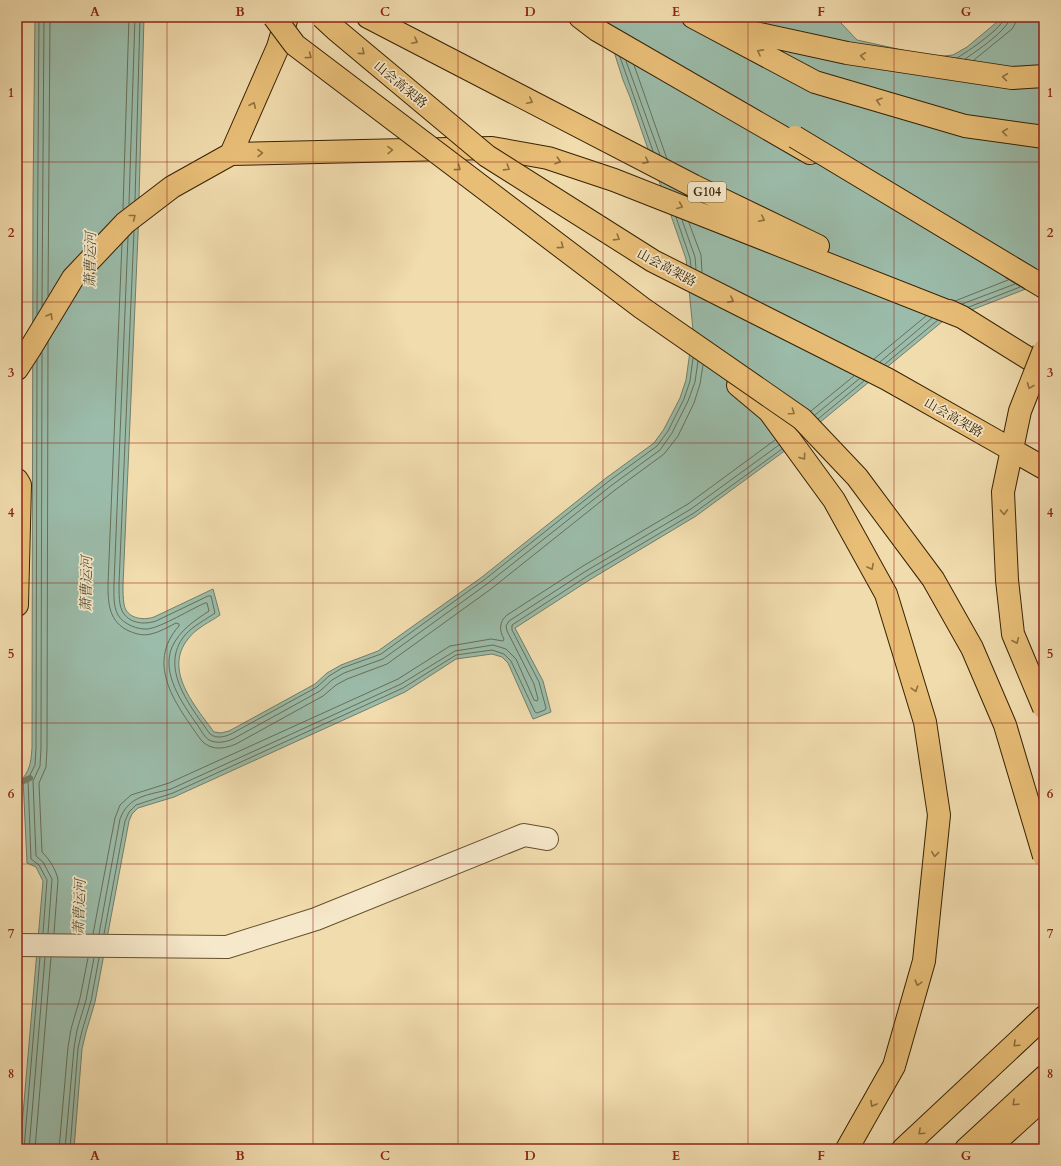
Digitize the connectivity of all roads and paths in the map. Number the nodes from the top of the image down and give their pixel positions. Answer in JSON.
{"nodes":[{"id":1,"x":274,"y":17,"type":"edge"},
{"id":2,"x":287,"y":17,"type":"edge"},
{"id":3,"x":322,"y":17,"type":"edge"},
{"id":4,"x":368,"y":17,"type":"edge"},
{"id":5,"x":580,"y":17,"type":"edge"},
{"id":6,"x":693,"y":17,"type":"edge"},
{"id":7,"x":715,"y":17,"type":"edge"},
{"id":8,"x":598,"y":24,"type":"edge"},
{"id":9,"x":1044,"y":76,"type":"edge"},
{"id":10,"x":1044,"y":137,"type":"edge"},
{"id":11,"x":231,"y":154,"type":"junction"},
{"id":12,"x":1044,"y":287,"type":"edge"},
{"id":13,"x":642,"y":308,"type":"junction"},
{"id":14,"x":962,"y":317,"type":"junction"},
{"id":15,"x":1044,"y":350,"type":"edge"},
{"id":16,"x":1044,"y":368,"type":"edge"},
{"id":17,"x":17,"y":369,"type":"edge"},
{"id":18,"x":1044,"y":468,"type":"edge"},
{"id":19,"x":17,"y":480,"type":"edge"},
{"id":20,"x":17,"y":605,"type":"edge"},
{"id":21,"x":1044,"y":708,"type":"edge"},
{"id":22,"x":547,"y":839,"type":"dead end"},
{"id":23,"x":1044,"y":856,"type":"edge"},
{"id":24,"x":24,"y":945,"type":"edge"},
{"id":25,"x":1044,"y":1017,"type":"edge"},
{"id":26,"x":1044,"y":1077,"type":"edge"},
{"id":27,"x":1044,"y":1098,"type":"edge"},
{"id":28,"x":847,"y":1149,"type":"edge"},
{"id":29,"x":903,"y":1149,"type":"edge"},
{"id":30,"x":966,"y":1149,"type":"edge"},
{"id":31,"x":988,"y":1149,"type":"edge"}],
"edges":[{"from":1,"to":13,"type":"main road","one_way":true,"bridge":true},
{"from":11,"to":2,"type":"main road","one_way":true},
{"from":3,"to":18,"type":"main road","name":"山会高架路","one_way":true,"bridge":true},
{"from":4,"to":14,"type":"main road","number":"G104","one_way":true},
{"from":5,"to":8,"type":"main road"},
{"from":10,"to":6,"type":"main road","one_way":true},
{"from":9,"to":7,"type":"main road","one_way":true},
{"from":8,"to":12,"type":"main road","bridge":true},
{"from":11,"to":14,"type":"main road","one_way":true},
{"from":17,"to":11,"type":"main road","one_way":true},
{"from":13,"to":23,"type":"main road","one_way":true,"bridge":true},
{"from":13,"to":28,"type":"main road","one_way":true,"bridge":true},
{"from":14,"to":16,"type":"main road","number":"G104"},
{"from":15,"to":21,"type":"main road","one_way":true,"bridge":true},
{"from":19,"to":20,"type":"main road"},
{"from":22,"to":24,"type":"street"},
{"from":25,"to":29,"type":"main road","one_way":true},
{"from":26,"to":30,"type":"main road","one_way":true},
{"from":27,"to":31,"type":"main road"}]}
